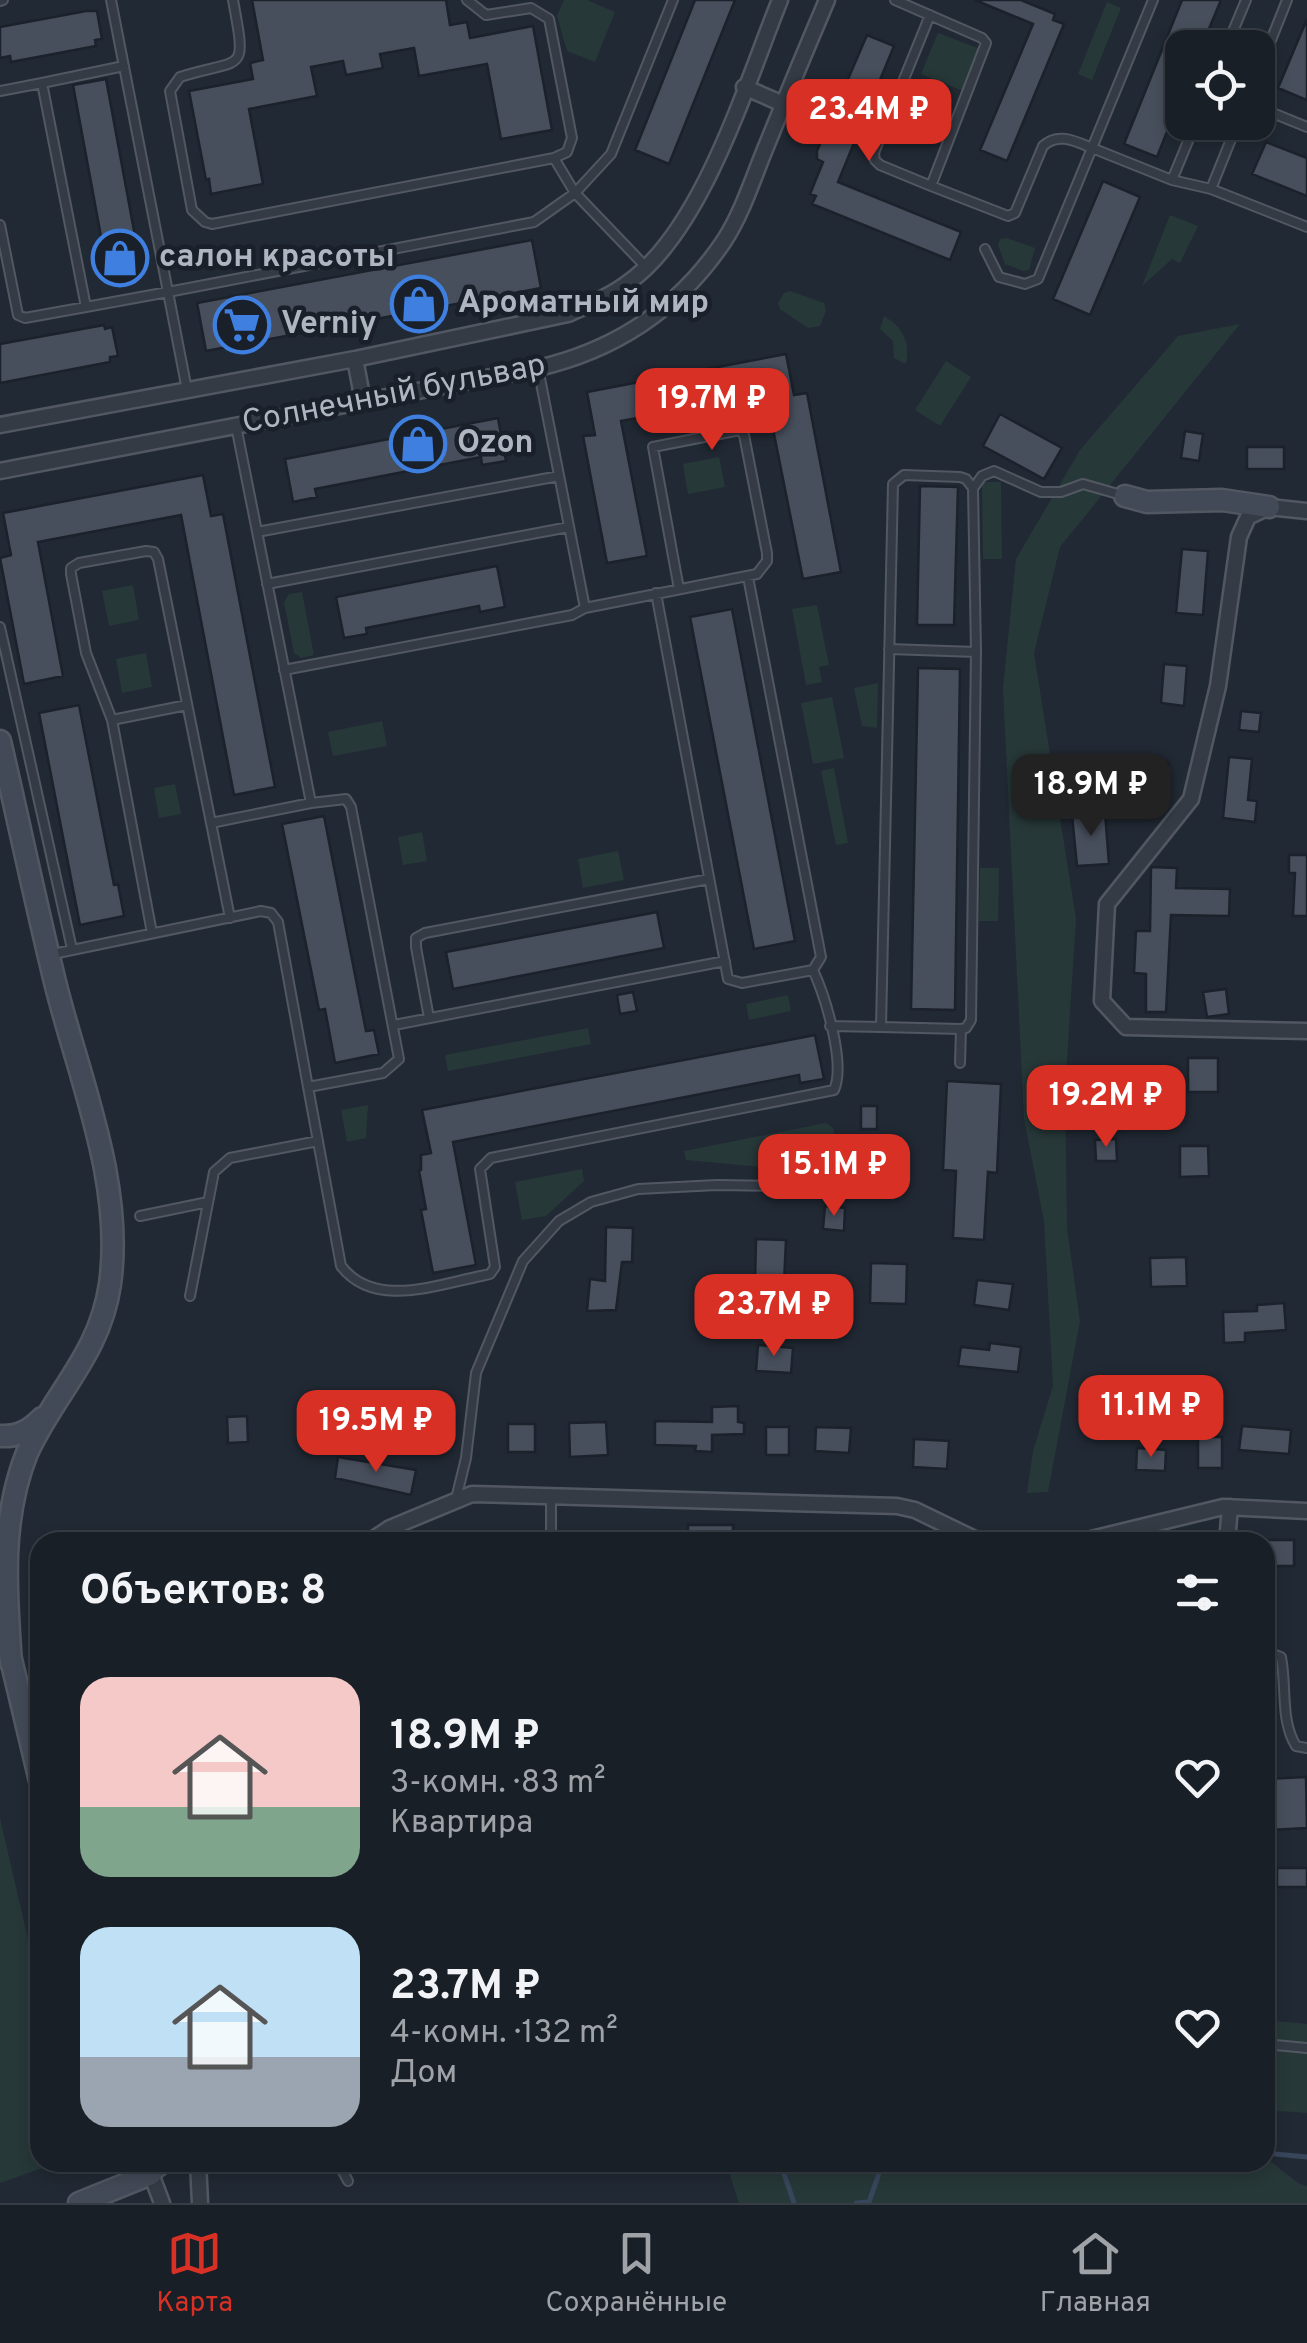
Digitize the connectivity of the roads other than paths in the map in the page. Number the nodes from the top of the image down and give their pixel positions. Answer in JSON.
{"nodes":[{"id":1,"x":111,"y":0,"type":"edge"},
{"id":2,"x":232,"y":0,"type":"edge"},
{"id":3,"x":467,"y":0,"type":"edge"},
{"id":4,"x":673,"y":0,"type":"edge"},
{"id":5,"x":780,"y":0,"type":"edge"},
{"id":6,"x":827,"y":0,"type":"edge"},
{"id":7,"x":895,"y":0,"type":"edge"},
{"id":8,"x":1153,"y":0,"type":"edge"},
{"id":9,"x":1246,"y":0,"type":"edge"},
{"id":10,"x":1287,"y":0,"type":"edge"},
{"id":11,"x":930,"y":15,"type":"junction"},
{"id":12,"x":1234,"y":30,"type":"edge"},
{"id":13,"x":1275,"y":30,"type":"edge"},
{"id":14,"x":124,"y":66,"type":"junction"},
{"id":15,"x":42,"y":82,"type":"junction"},
{"id":16,"x":744,"y":87,"type":"junction"},
{"id":17,"x":0,"y":91,"type":"edge"},
{"id":18,"x":784,"y":104,"type":"junction"},
{"id":19,"x":1275,"y":114,"type":"edge"},
{"id":20,"x":1307,"y":127,"type":"edge"},
{"id":21,"x":1189,"y":140,"type":"edge"},
{"id":22,"x":1231,"y":140,"type":"edge"},
{"id":23,"x":1092,"y":148,"type":"junction"},
{"id":24,"x":554,"y":158,"type":"junction"},
{"id":25,"x":1172,"y":180,"type":"junction"},
{"id":26,"x":931,"y":186,"type":"junction"},
{"id":27,"x":1211,"y":188,"type":"junction"},
{"id":28,"x":575,"y":193,"type":"junction"},
{"id":29,"x":0,"y":226,"type":"edge"},
{"id":30,"x":1307,"y":227,"type":"edge"},
{"id":31,"x":986,"y":249,"type":"dead end"},
{"id":32,"x":646,"y":267,"type":"junction"},
{"id":33,"x":168,"y":292,"type":"junction"},
{"id":34,"x":86,"y":307,"type":"junction"},
{"id":35,"x":356,"y":358,"type":"junction"},
{"id":36,"x":538,"y":368,"type":"junction"},
{"id":37,"x":187,"y":390,"type":"junction"},
{"id":38,"x":364,"y":402,"type":"junction"},
{"id":39,"x":0,"y":424,"type":"edge"},
{"id":40,"x":236,"y":426,"type":"junction"},
{"id":41,"x":0,"y":471,"type":"edge"},
{"id":42,"x":559,"y":476,"type":"junction"},
{"id":43,"x":973,"y":488,"type":"junction"},
{"id":44,"x":1124,"y":496,"type":"joint"},
{"id":45,"x":1269,"y":507,"type":"junction"},
{"id":46,"x":1307,"y":511,"type":"edge"},
{"id":47,"x":569,"y":527,"type":"junction"},
{"id":48,"x":257,"y":532,"type":"junction"},
{"id":49,"x":748,"y":577,"type":"junction"},
{"id":50,"x":267,"y":584,"type":"junction"},
{"id":51,"x":679,"y":589,"type":"junction"},
{"id":52,"x":656,"y":594,"type":"junction"},
{"id":53,"x":585,"y":608,"type":"junction"},
{"id":54,"x":0,"y":627,"type":"edge"},
{"id":55,"x":890,"y":650,"type":"junction"},
{"id":56,"x":976,"y":652,"type":"junction"},
{"id":57,"x":284,"y":670,"type":"junction"},
{"id":58,"x":187,"y":706,"type":"junction"},
{"id":59,"x":112,"y":720,"type":"junction"},
{"id":60,"x":0,"y":742,"type":"edge"},
{"id":61,"x":311,"y":803,"type":"junction"},
{"id":62,"x":210,"y":822,"type":"junction"},
{"id":63,"x":709,"y":878,"type":"junction"},
{"id":64,"x":230,"y":918,"type":"junction"},
{"id":65,"x":152,"y":933,"type":"junction"},
{"id":66,"x":72,"y":950,"type":"junction"},
{"id":67,"x":49,"y":954,"type":"junction"},
{"id":68,"x":725,"y":962,"type":"junction"},
{"id":69,"x":813,"y":970,"type":"junction"},
{"id":70,"x":429,"y":1018,"type":"junction"},
{"id":71,"x":394,"y":1024,"type":"junction"},
{"id":72,"x":830,"y":1026,"type":"junction"},
{"id":73,"x":881,"y":1027,"type":"junction"},
{"id":74,"x":961,"y":1029,"type":"junction"},
{"id":75,"x":1307,"y":1031,"type":"edge"},
{"id":76,"x":960,"y":1063,"type":"dead end"},
{"id":77,"x":308,"y":1087,"type":"junction"},
{"id":78,"x":318,"y":1141,"type":"junction"},
{"id":79,"x":899,"y":1148,"type":"dead end"},
{"id":80,"x":208,"y":1202,"type":"junction"},
{"id":81,"x":140,"y":1216,"type":"dead end"},
{"id":82,"x":190,"y":1296,"type":"dead end"},
{"id":83,"x":57,"y":1403,"type":"junction"},
{"id":84,"x":0,"y":1436,"type":"edge"},
{"id":85,"x":551,"y":1497,"type":"junction"},
{"id":86,"x":456,"y":1499,"type":"junction"},
{"id":87,"x":1230,"y":1507,"type":"junction"},
{"id":88,"x":1307,"y":1512,"type":"edge"},
{"id":89,"x":384,"y":1532,"type":"edge"},
{"id":90,"x":551,"y":1532,"type":"edge"},
{"id":91,"x":960,"y":1532,"type":"edge"},
{"id":92,"x":1119,"y":1532,"type":"edge"},
{"id":93,"x":1229,"y":1532,"type":"edge"},
{"id":94,"x":0,"y":1616,"type":"edge"},
{"id":95,"x":1275,"y":1655,"type":"edge"},
{"id":96,"x":11,"y":1663,"type":"junction"},
{"id":97,"x":30,"y":1740,"type":"edge"},
{"id":98,"x":1307,"y":1748,"type":"edge"},
{"id":99,"x":1275,"y":2045,"type":"edge"},
{"id":100,"x":1307,"y":2048,"type":"edge"},
{"id":101,"x":143,"y":2172,"type":"edge"},
{"id":102,"x":156,"y":2172,"type":"edge"},
{"id":103,"x":198,"y":2172,"type":"edge"},
{"id":104,"x":343,"y":2172,"type":"edge"},
{"id":105,"x":348,"y":2182,"type":"dead end"},
{"id":106,"x":79,"y":2203,"type":"edge"},
{"id":107,"x":162,"y":2203,"type":"edge"},
{"id":108,"x":200,"y":2203,"type":"edge"}],
"edges":[{"from":1,"to":14,"type":"lane"},
{"from":2,"to":24,"type":"lane"},
{"from":3,"to":24,"type":"lane"},
{"from":4,"to":28,"type":"lane"},
{"from":5,"to":16,"type":"street","name":"Солнечный бульвар"},
{"from":6,"to":18,"type":"street","name":"Солнечный бульвар"},
{"from":7,"to":11,"type":"lane"},
{"from":8,"to":23,"type":"lane"},
{"from":9,"to":12,"type":"lane"},
{"from":10,"to":13,"type":"lane"},
{"from":11,"to":26,"type":"lane"},
{"from":11,"to":26,"type":"lane"},
{"from":14,"to":15,"type":"lane"},
{"from":14,"to":33,"type":"lane"},
{"from":15,"to":17,"type":"lane"},
{"from":15,"to":34,"type":"lane"},
{"from":16,"to":18,"type":"street"},
{"from":16,"to":32,"type":"street","name":"Солнечный бульвар"},
{"from":18,"to":36,"type":"street","name":"Солнечный бульвар"},
{"from":19,"to":20,"type":"lane"},
{"from":21,"to":25,"type":"lane"},
{"from":22,"to":27,"type":"lane"},
{"from":23,"to":25,"type":"lane"},
{"from":23,"to":26,"type":"lane"},
{"from":23,"to":31,"type":"lane"},
{"from":24,"to":28,"type":"lane"},
{"from":25,"to":27,"type":"lane"},
{"from":27,"to":30,"type":"lane"},
{"from":28,"to":32,"type":"lane"},
{"from":28,"to":33,"type":"lane"},
{"from":29,"to":34,"type":"lane"},
{"from":32,"to":35,"type":"street","name":"Солнечный бульвар"},
{"from":33,"to":34,"type":"lane"},
{"from":33,"to":37,"type":"lane"},
{"from":35,"to":37,"type":"street","name":"Солнечный бульвар"},
{"from":35,"to":38,"type":"street"},
{"from":36,"to":38,"type":"street","name":"Солнечный бульвар"},
{"from":36,"to":42,"type":"lane"},
{"from":37,"to":39,"type":"street","name":"Солнечный бульвар"},
{"from":38,"to":40,"type":"street","name":"Солнечный бульвар"},
{"from":40,"to":41,"type":"street","name":"Солнечный бульвар"},
{"from":40,"to":48,"type":"lane"},
{"from":42,"to":47,"type":"lane"},
{"from":42,"to":48,"type":"lane"},
{"from":43,"to":44,"type":"lane"},
{"from":43,"to":55,"type":"lane"},
{"from":43,"to":56,"type":"lane"},
{"from":44,"to":45,"type":"street"},
{"from":45,"to":46,"type":"street"},
{"from":45,"to":75,"type":"street"},
{"from":47,"to":50,"type":"lane"},
{"from":47,"to":53,"type":"lane"},
{"from":48,"to":50,"type":"lane"},
{"from":49,"to":51,"type":"lane"},
{"from":49,"to":51,"type":"lane"},
{"from":49,"to":69,"type":"lane"},
{"from":50,"to":57,"type":"lane"},
{"from":51,"to":52,"type":"lane"},
{"from":52,"to":53,"type":"lane"},
{"from":52,"to":63,"type":"lane"},
{"from":53,"to":57,"type":"lane"},
{"from":54,"to":66,"type":"lane"},
{"from":55,"to":56,"type":"lane"},
{"from":55,"to":73,"type":"lane"},
{"from":56,"to":74,"type":"lane"},
{"from":57,"to":61,"type":"lane"},
{"from":58,"to":59,"type":"lane"},
{"from":58,"to":59,"type":"lane"},
{"from":58,"to":62,"type":"lane"},
{"from":59,"to":65,"type":"lane"},
{"from":60,"to":67,"type":"street"},
{"from":61,"to":62,"type":"lane"},
{"from":61,"to":71,"type":"lane"},
{"from":62,"to":64,"type":"lane"},
{"from":63,"to":68,"type":"lane"},
{"from":63,"to":70,"type":"lane"},
{"from":64,"to":65,"type":"lane"},
{"from":64,"to":77,"type":"lane"},
{"from":65,"to":66,"type":"lane"},
{"from":66,"to":67,"type":"lane"},
{"from":67,"to":83,"type":"street"},
{"from":68,"to":69,"type":"lane"},
{"from":68,"to":70,"type":"lane"},
{"from":69,"to":72,"type":"lane"},
{"from":70,"to":71,"type":"lane"},
{"from":71,"to":77,"type":"lane"},
{"from":72,"to":73,"type":"lane"},
{"from":72,"to":78,"type":"lane"},
{"from":73,"to":74,"type":"lane"},
{"from":74,"to":76,"type":"lane"},
{"from":77,"to":78,"type":"lane"},
{"from":78,"to":80,"type":"lane"},
{"from":79,"to":86,"type":"lane"},
{"from":80,"to":81,"type":"lane"},
{"from":80,"to":82,"type":"lane"},
{"from":83,"to":84,"type":"street"},
{"from":83,"to":96,"type":"street"},
{"from":85,"to":86,"type":"street"},
{"from":85,"to":90,"type":"lane"},
{"from":85,"to":91,"type":"street"},
{"from":86,"to":89,"type":"street"},
{"from":87,"to":88,"type":"street"},
{"from":87,"to":92,"type":"street"},
{"from":87,"to":93,"type":"street"},
{"from":94,"to":96,"type":"street"},
{"from":95,"to":98,"type":"lane"},
{"from":96,"to":97,"type":"street"},
{"from":99,"to":100,"type":"lane"},
{"from":101,"to":106,"type":"street"},
{"from":102,"to":107,"type":"street"},
{"from":103,"to":108,"type":"street"},
{"from":104,"to":105,"type":"lane"}]}
